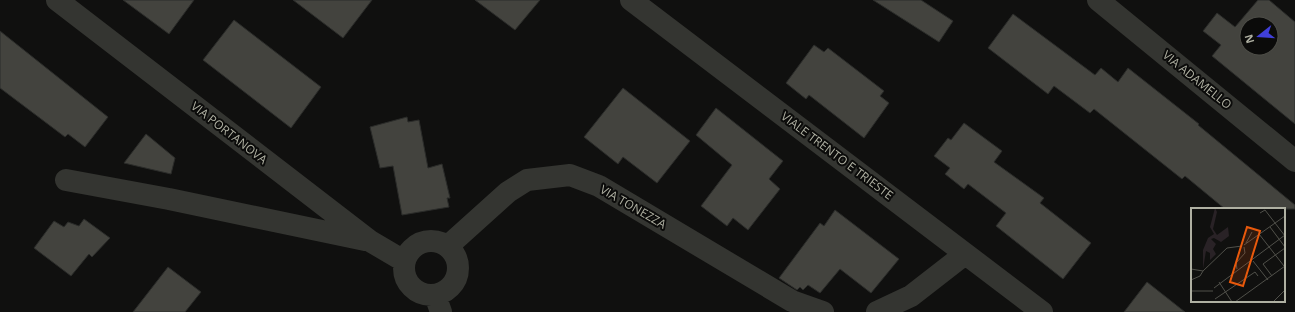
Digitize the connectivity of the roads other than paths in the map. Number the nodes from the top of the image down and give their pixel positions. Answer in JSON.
{"nodes":[{"id":1,"x":631,"y":0,"type":"edge"},
{"id":2,"x":1098,"y":0,"type":"edge"},
{"id":3,"x":60,"y":1,"type":"edge"},
{"id":4,"x":1295,"y":161,"type":"edge"},
{"id":5,"x":66,"y":180,"type":"dead end"},
{"id":6,"x":370,"y":241,"type":"junction"},
{"id":7,"x":448,"y":246,"type":"junction"},
{"id":8,"x":965,"y":254,"type":"junction"},
{"id":9,"x":404,"y":261,"type":"junction"},
{"id":10,"x":438,"y":303,"type":"edge"},
{"id":11,"x":823,"y":312,"type":"edge"},
{"id":12,"x":877,"y":312,"type":"edge"},
{"id":13,"x":1042,"y":312,"type":"edge"}],
"edges":[{"from":1,"to":8,"type":"street","name":"VIALE TRENTO E TRIESTE"},
{"from":2,"to":4,"type":"street","name":"VIA ADAMELLO"},
{"from":3,"to":6,"type":"street","name":"VIA PORTANOVA"},
{"from":5,"to":6,"type":"street"},
{"from":6,"to":9,"type":"street","name":"VIA PORTANOVA"},
{"from":7,"to":9,"type":"street"},
{"from":7,"to":10,"type":"street"},
{"from":7,"to":11,"type":"street","name":"VIA TONEZZA"},
{"from":8,"to":12,"type":"street"},
{"from":8,"to":13,"type":"street","name":"VIALE TRENTO E TRIESTE"},
{"from":9,"to":10,"type":"street"}]}
